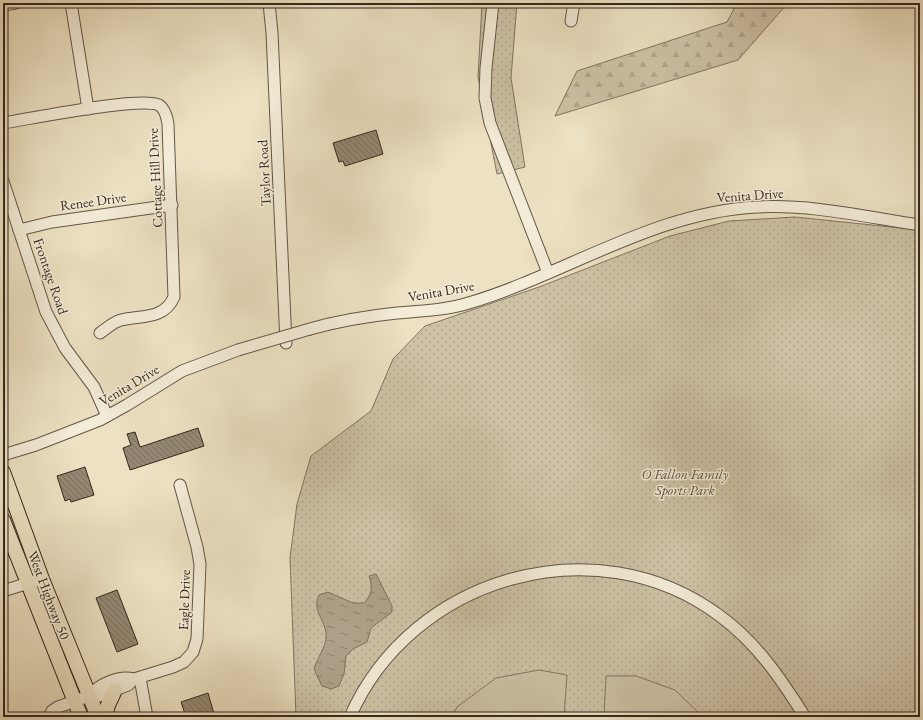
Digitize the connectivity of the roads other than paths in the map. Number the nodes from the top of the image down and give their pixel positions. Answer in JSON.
{"nodes":[{"id":1,"x":16,"y":3,"type":"edge"},
{"id":2,"x":71,"y":3,"type":"edge"},
{"id":3,"x":269,"y":3,"type":"edge"},
{"id":4,"x":493,"y":3,"type":"edge"},
{"id":5,"x":574,"y":3,"type":"edge"},
{"id":6,"x":3,"y":5,"type":"edge"},
{"id":7,"x":571,"y":20,"type":"dead end"},
{"id":8,"x":88,"y":109,"type":"junction"},
{"id":9,"x":3,"y":123,"type":"edge"},
{"id":10,"x":3,"y":181,"type":"edge"},
{"id":11,"x":172,"y":205,"type":"junction"},
{"id":12,"x":920,"y":225,"type":"edge"},
{"id":13,"x":19,"y":230,"type":"junction"},
{"id":14,"x":548,"y":273,"type":"junction"},
{"id":15,"x":100,"y":334,"type":"dead end"},
{"id":16,"x":286,"y":343,"type":"dead end"},
{"id":17,"x":107,"y":416,"type":"junction"},
{"id":18,"x":3,"y":455,"type":"edge"},
{"id":19,"x":3,"y":472,"type":"edge"},
{"id":20,"x":180,"y":485,"type":"dead end"},
{"id":21,"x":3,"y":520,"type":"edge"},
{"id":22,"x":42,"y":579,"type":"junction"},
{"id":23,"x":27,"y":583,"type":"junction"},
{"id":24,"x":3,"y":591,"type":"edge"},
{"id":25,"x":137,"y":679,"type":"junction"},
{"id":26,"x":115,"y":690,"type":"junction"},
{"id":27,"x":89,"y":696,"type":"junction"},
{"id":28,"x":75,"y":701,"type":"junction"},
{"id":29,"x":49,"y":717,"type":"edge"},
{"id":30,"x":81,"y":717,"type":"edge"},
{"id":31,"x":98,"y":717,"type":"edge"},
{"id":32,"x":105,"y":717,"type":"edge"},
{"id":33,"x":147,"y":717,"type":"edge"},
{"id":34,"x":350,"y":717,"type":"edge"},
{"id":35,"x":805,"y":717,"type":"edge"}],
"edges":[{"from":1,"to":6,"type":"street"},
{"from":2,"to":8,"type":"street"},
{"from":3,"to":16,"type":"street","name":"Taylor Road"},
{"from":4,"to":14,"type":"street"},
{"from":5,"to":7,"type":"street"},
{"from":8,"to":9,"type":"street","name":"Cottage Hill Drive"},
{"from":8,"to":11,"type":"street","name":"Cottage Hill Drive"},
{"from":10,"to":13,"type":"street","name":"Frontage Road"},
{"from":11,"to":13,"type":"street","name":"Renee Drive"},
{"from":11,"to":15,"type":"street","name":"Cottage Hill Drive"},
{"from":12,"to":14,"type":"street","name":"Venita Drive"},
{"from":13,"to":17,"type":"street","name":"Frontage Road"},
{"from":14,"to":17,"type":"street","name":"Venita Drive","bridge":true},
{"from":17,"to":18,"type":"street","name":"Venita Drive"},
{"from":19,"to":22,"type":"main road","name":"West Highway 50"},
{"from":20,"to":25,"type":"street","name":"Eagle Drive"},
{"from":21,"to":23,"type":"main road","name":"West Highway 50"},
{"from":22,"to":23,"type":"street"},
{"from":22,"to":27,"type":"main road","name":"West Highway 50"},
{"from":23,"to":24,"type":"street"},
{"from":23,"to":28,"type":"main road","name":"West Highway 50"},
{"from":25,"to":26,"type":"street","name":"Eagle Drive"},
{"from":25,"to":27,"type":"street","name":"Eagle Drive"},
{"from":25,"to":33,"type":"street"},
{"from":26,"to":27,"type":"street","name":"Eagle Drive"},
{"from":26,"to":32,"type":"main road"},
{"from":27,"to":28,"type":"street"},
{"from":27,"to":31,"type":"main road","name":"West Highway 50"},
{"from":28,"to":29,"type":"street"},
{"from":28,"to":30,"type":"main road","name":"West Highway 50"},
{"from":34,"to":35,"type":"street"}]}
